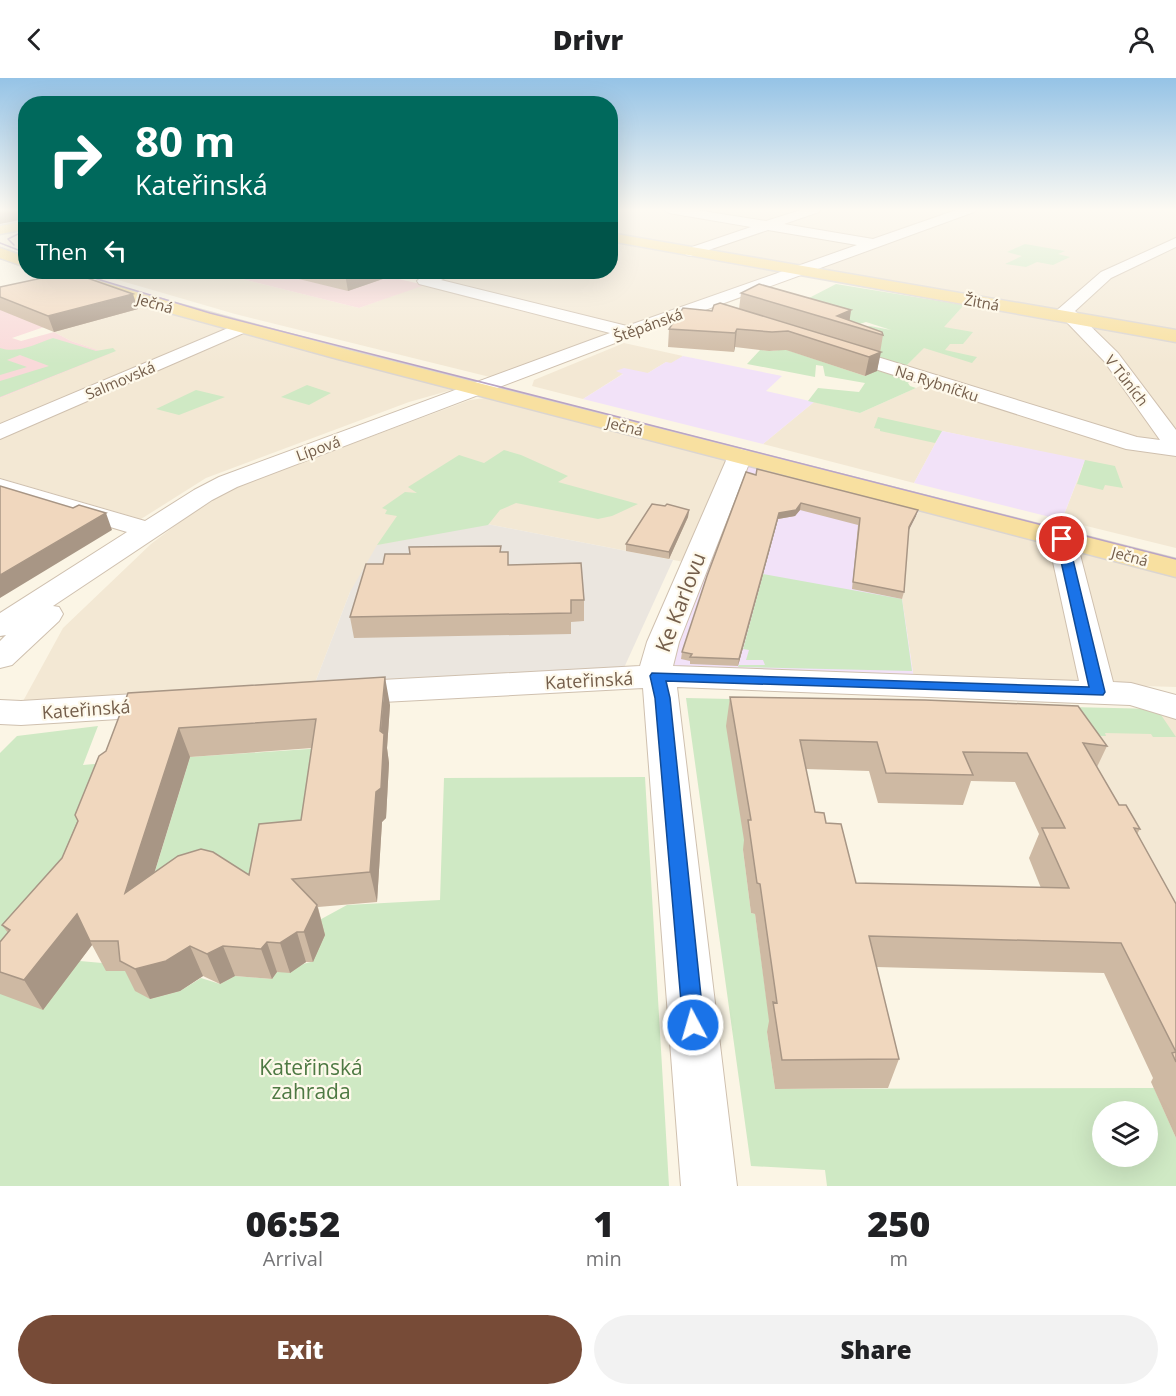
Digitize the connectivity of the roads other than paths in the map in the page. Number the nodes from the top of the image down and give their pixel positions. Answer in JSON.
{"nodes":[{"id":1,"x":739,"y":261,"type":"edge"},
{"id":2,"x":823,"y":261,"type":"edge"},
{"id":3,"x":1136,"y":261,"type":"edge"},
{"id":4,"x":795,"y":271,"type":"junction"},
{"id":5,"x":71,"y":279,"type":"edge"},
{"id":6,"x":78,"y":279,"type":"edge"},
{"id":7,"x":430,"y":279,"type":"edge"},
{"id":8,"x":0,"y":295,"type":"edge"},
{"id":9,"x":700,"y":306,"type":"junction"},
{"id":10,"x":727,"y":315,"type":"edge"},
{"id":11,"x":1074,"y":318,"type":"junction"},
{"id":12,"x":240,"y":328,"type":"junction"},
{"id":13,"x":629,"y":332,"type":"junction"},
{"id":14,"x":1176,"y":336,"type":"edge"},
{"id":15,"x":815,"y":344,"type":"edge"},
{"id":16,"x":487,"y":385,"type":"junction"},
{"id":17,"x":0,"y":432,"type":"edge"},
{"id":18,"x":1176,"y":447,"type":"edge"},
{"id":19,"x":740,"y":456,"type":"junction"},
{"id":20,"x":0,"y":486,"type":"edge"},
{"id":21,"x":148,"y":530,"type":"junction"},
{"id":22,"x":1062,"y":539,"type":"junction"},
{"id":23,"x":1176,"y":568,"type":"edge"},
{"id":24,"x":0,"y":627,"type":"edge"},
{"id":25,"x":0,"y":658,"type":"edge"},
{"id":26,"x":658,"y":676,"type":"junction"},
{"id":27,"x":1098,"y":692,"type":"junction"},
{"id":28,"x":311,"y":694,"type":"edge"},
{"id":29,"x":195,"y":702,"type":"edge"},
{"id":30,"x":1174,"y":707,"type":"edge"},
{"id":31,"x":0,"y":712,"type":"edge"},
{"id":32,"x":709,"y":1186,"type":"edge"}],
"edges":[{"from":1,"to":4,"type":"main road","name":"Žitná"},
{"from":2,"to":4,"type":"street","name":"Štěpánská"},
{"from":3,"to":11,"type":"street"},
{"from":4,"to":9,"type":"street","name":"Štěpánská"},
{"from":4,"to":11,"type":"main road","name":"Žitná"},
{"from":5,"to":8,"type":"street"},
{"from":6,"to":12,"type":"main road","name":"Ječná"},
{"from":7,"to":13,"type":"street"},
{"from":9,"to":10,"type":"street"},
{"from":9,"to":13,"type":"street","name":"Štěpánská"},
{"from":11,"to":14,"type":"main road","name":"Žitná"},
{"from":11,"to":18,"type":"street","name":"V Tůních"},
{"from":12,"to":16,"type":"main road","name":"Ječná"},
{"from":12,"to":17,"type":"street","name":"Salmovská"},
{"from":13,"to":16,"type":"street","name":"Štěpánská"},
{"from":15,"to":18,"type":"street","name":"Na Rybníčku"},
{"from":16,"to":19,"type":"main road","name":"Ječná"},
{"from":16,"to":21,"type":"street","name":"Lípová"},
{"from":19,"to":22,"type":"main road","name":"Ječná"},
{"from":19,"to":26,"type":"street","name":"Ke Karlovu"},
{"from":20,"to":21,"type":"street"},
{"from":21,"to":24,"type":"street","name":"Lípová"},
{"from":21,"to":25,"type":"street","name":"Lípová"},
{"from":22,"to":23,"type":"main road","name":"Ječná"},
{"from":22,"to":27,"type":"street"},
{"from":26,"to":27,"type":"street","name":"Kateřinská"},
{"from":26,"to":28,"type":"street","name":"Kateřinská"},
{"from":26,"to":32,"type":"street","name":"Ke Karlovu"},
{"from":27,"to":30,"type":"street","name":"Kateřinská"},
{"from":29,"to":31,"type":"street","name":"Kateřinská"}]}
